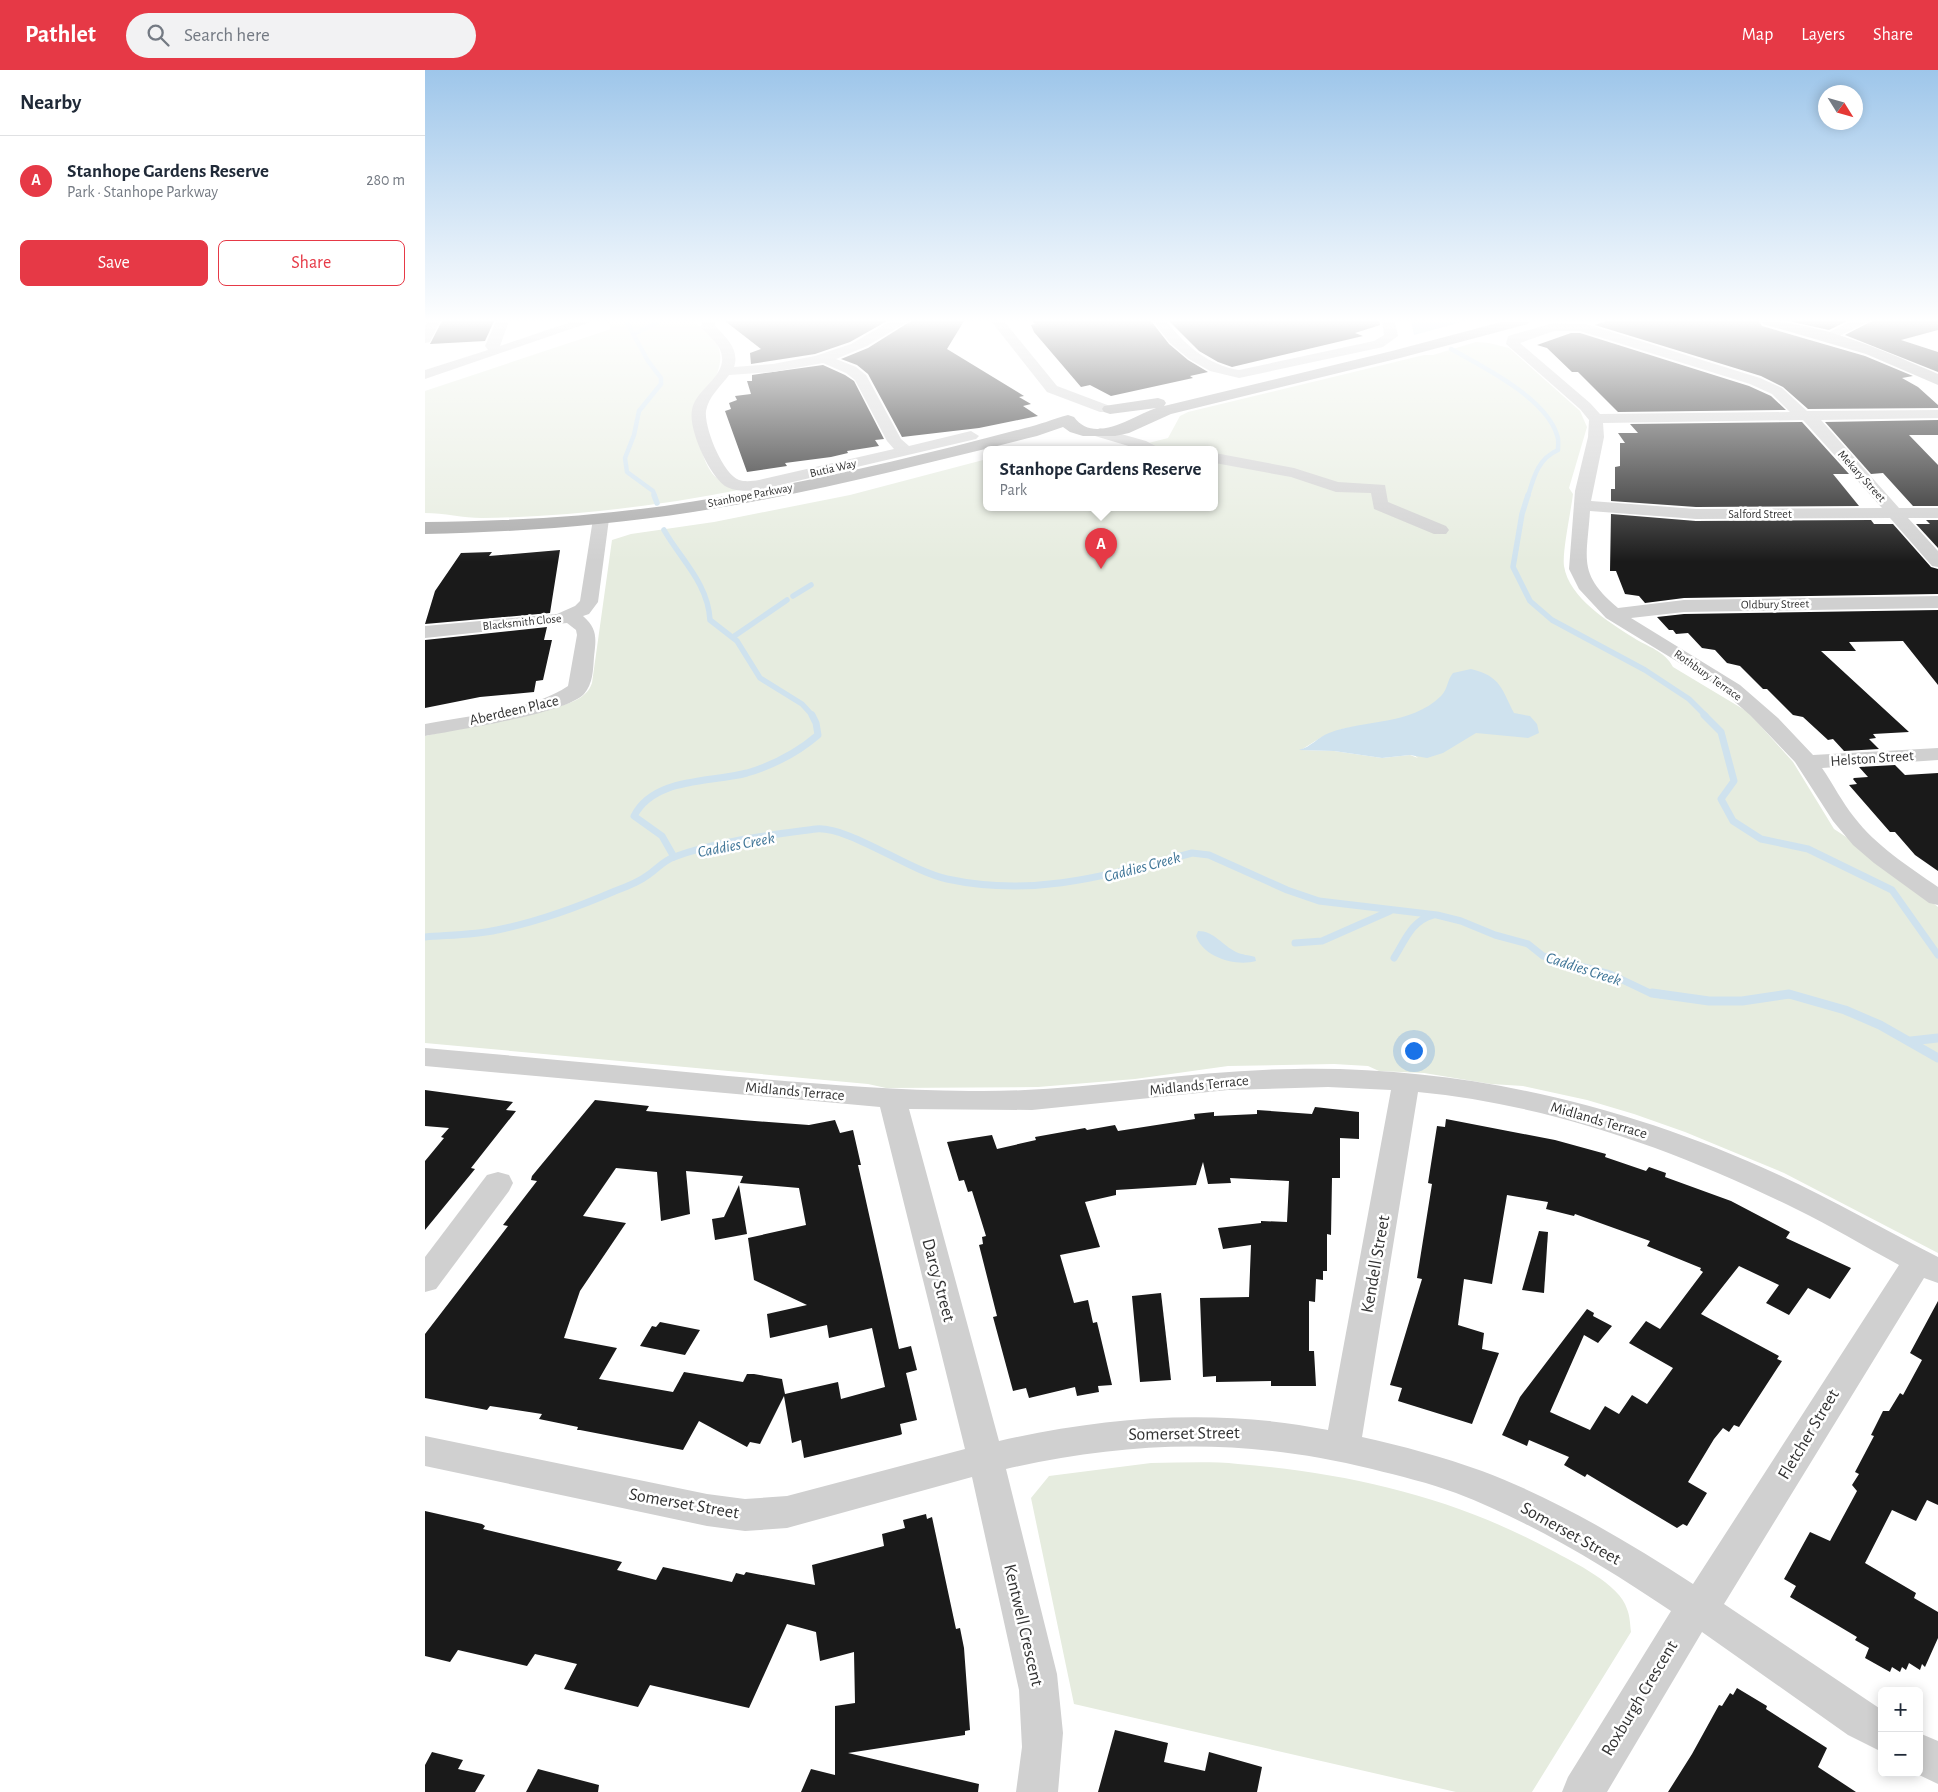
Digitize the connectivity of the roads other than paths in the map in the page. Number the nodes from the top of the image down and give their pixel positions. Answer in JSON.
{"nodes":[{"id":1,"x":703,"y":401,"type":"edge"},
{"id":2,"x":874,"y":401,"type":"edge"},
{"id":3,"x":1057,"y":401,"type":"edge"},
{"id":4,"x":1086,"y":401,"type":"edge"},
{"id":5,"x":1162,"y":401,"type":"edge"},
{"id":6,"x":1203,"y":401,"type":"edge"},
{"id":7,"x":1580,"y":401,"type":"edge"},
{"id":8,"x":1789,"y":401,"type":"edge"},
{"id":9,"x":1107,"y":409,"type":"junction"},
{"id":10,"x":1938,"y":414,"type":"edge"},
{"id":11,"x":1806,"y":416,"type":"junction"},
{"id":12,"x":1596,"y":418,"type":"junction"},
{"id":13,"x":1068,"y":420,"type":"junction"},
{"id":14,"x":1131,"y":425,"type":"junction"},
{"id":15,"x":1098,"y":433,"type":"junction"},
{"id":16,"x":971,"y":436,"type":"dead end"},
{"id":17,"x":1141,"y":444,"type":"junction"},
{"id":18,"x":1014,"y":446,"type":"edge"},
{"id":19,"x":1146,"y":446,"type":"edge"},
{"id":20,"x":906,"y":452,"type":"junction"},
{"id":21,"x":983,"y":453,"type":"edge"},
{"id":22,"x":1218,"y":459,"type":"edge"},
{"id":23,"x":1336,"y":487,"type":"junction"},
{"id":24,"x":1335,"y":504,"type":"dead end"},
{"id":25,"x":1362,"y":505,"type":"dead end"},
{"id":26,"x":1380,"y":505,"type":"junction"},
{"id":27,"x":1582,"y":505,"type":"junction"},
{"id":28,"x":1895,"y":513,"type":"junction"},
{"id":29,"x":1938,"y":513,"type":"edge"},
{"id":30,"x":671,"y":515,"type":"junction"},
{"id":31,"x":601,"y":524,"type":"junction"},
{"id":32,"x":425,"y":528,"type":"edge"},
{"id":33,"x":1440,"y":530,"type":"dead end"},
{"id":34,"x":425,"y":538,"type":"edge"},
{"id":35,"x":1938,"y":562,"type":"edge"},
{"id":36,"x":1938,"y":602,"type":"edge"},
{"id":37,"x":1613,"y":614,"type":"junction"},
{"id":38,"x":570,"y":616,"type":"junction"},
{"id":39,"x":425,"y":632,"type":"edge"},
{"id":40,"x":425,"y":730,"type":"edge"},
{"id":41,"x":1938,"y":754,"type":"edge"},
{"id":42,"x":1806,"y":762,"type":"junction"},
{"id":43,"x":1938,"y":898,"type":"edge"},
{"id":44,"x":425,"y":1057,"type":"edge"},
{"id":45,"x":1406,"y":1082,"type":"junction"},
{"id":46,"x":892,"y":1100,"type":"junction"},
{"id":47,"x":498,"y":1183,"type":"dead end"},
{"id":48,"x":1928,"y":1266,"type":"edge"},
{"id":49,"x":425,"y":1280,"type":"edge"},
{"id":50,"x":1343,"y":1446,"type":"junction"},
{"id":51,"x":425,"y":1451,"type":"edge"},
{"id":52,"x":986,"y":1460,"type":"junction"},
{"id":53,"x":1699,"y":1608,"type":"junction"},
{"id":54,"x":1878,"y":1729,"type":"edge"},
{"id":55,"x":1923,"y":1755,"type":"edge"},
{"id":56,"x":1938,"y":1763,"type":"edge"},
{"id":57,"x":1037,"y":1792,"type":"edge"},
{"id":58,"x":1583,"y":1792,"type":"edge"}],
"edges":[{"from":1,"to":20,"type":"street","name":"Butia Way"},
{"from":2,"to":20,"type":"street"},
{"from":3,"to":13,"type":"street"},
{"from":4,"to":9,"type":"street"},
{"from":5,"to":9,"type":"main road"},
{"from":6,"to":14,"type":"main road"},
{"from":7,"to":12,"type":"street","name":"Mekary Street"},
{"from":8,"to":11,"type":"street","name":"Mekary Street"},
{"from":9,"to":13,"type":"main road","name":"Stanhope Parkway"},
{"from":9,"to":14,"type":"main road"},
{"from":10,"to":11,"type":"street"},
{"from":11,"to":12,"type":"street"},
{"from":11,"to":28,"type":"street","name":"Mekary Street"},
{"from":12,"to":27,"type":"street","name":"Rothbury Terrace"},
{"from":13,"to":15,"type":"main road"},
{"from":13,"to":30,"type":"main road","name":"Stanhope Parkway"},
{"from":14,"to":15,"type":"main road"},
{"from":14,"to":17,"type":"street"},
{"from":15,"to":17,"type":"street"},
{"from":15,"to":18,"type":"main road"},
{"from":16,"to":20,"type":"street","name":"Butia Way"},
{"from":17,"to":19,"type":"street"},
{"from":21,"to":30,"type":"main road","name":"Stanhope Parkway"},
{"from":22,"to":23,"type":"street"},
{"from":23,"to":24,"type":"street"},
{"from":23,"to":26,"type":"street"},
{"from":25,"to":26,"type":"street"},
{"from":26,"to":33,"type":"street"},
{"from":27,"to":28,"type":"street","name":"Salford Street"},
{"from":27,"to":37,"type":"street","name":"Rothbury Terrace"},
{"from":28,"to":29,"type":"street","name":"Salford Street"},
{"from":28,"to":35,"type":"street","name":"Mekary Street"},
{"from":30,"to":31,"type":"main road","name":"Stanhope Parkway"},
{"from":31,"to":32,"type":"main road","name":"Stanhope Parkway"},
{"from":31,"to":34,"type":"main road","name":"Stanhope Parkway"},
{"from":31,"to":38,"type":"street","name":"Blacksmith Close"},
{"from":36,"to":37,"type":"street","name":"Oldbury Street"},
{"from":37,"to":42,"type":"street","name":"Rothbury Terrace"},
{"from":38,"to":39,"type":"street","name":"Blacksmith Close"},
{"from":38,"to":40,"type":"street","name":"Aberdeen Place"},
{"from":41,"to":42,"type":"street","name":"Helston Street"},
{"from":42,"to":43,"type":"street","name":"Rothbury Terrace"},
{"from":44,"to":46,"type":"street","name":"Midlands Terrace"},
{"from":45,"to":46,"type":"street","name":"Midlands Terrace"},
{"from":45,"to":48,"type":"street","name":"Midlands Terrace"},
{"from":45,"to":50,"type":"street","name":"Kendell Street"},
{"from":46,"to":52,"type":"street","name":"Darcy Street"},
{"from":47,"to":49,"type":"street"},
{"from":48,"to":53,"type":"street","name":"Fletcher Street"},
{"from":50,"to":52,"type":"street","name":"Somerset Street"},
{"from":50,"to":53,"type":"street","name":"Somerset Street"},
{"from":51,"to":52,"type":"street","name":"Somerset Street"},
{"from":52,"to":57,"type":"street","name":"Kentwell Crescent"},
{"from":53,"to":54,"type":"street","name":"Somerset Street"},
{"from":53,"to":58,"type":"street","name":"Roxburgh Crescent"},
{"from":55,"to":56,"type":"street"}]}
